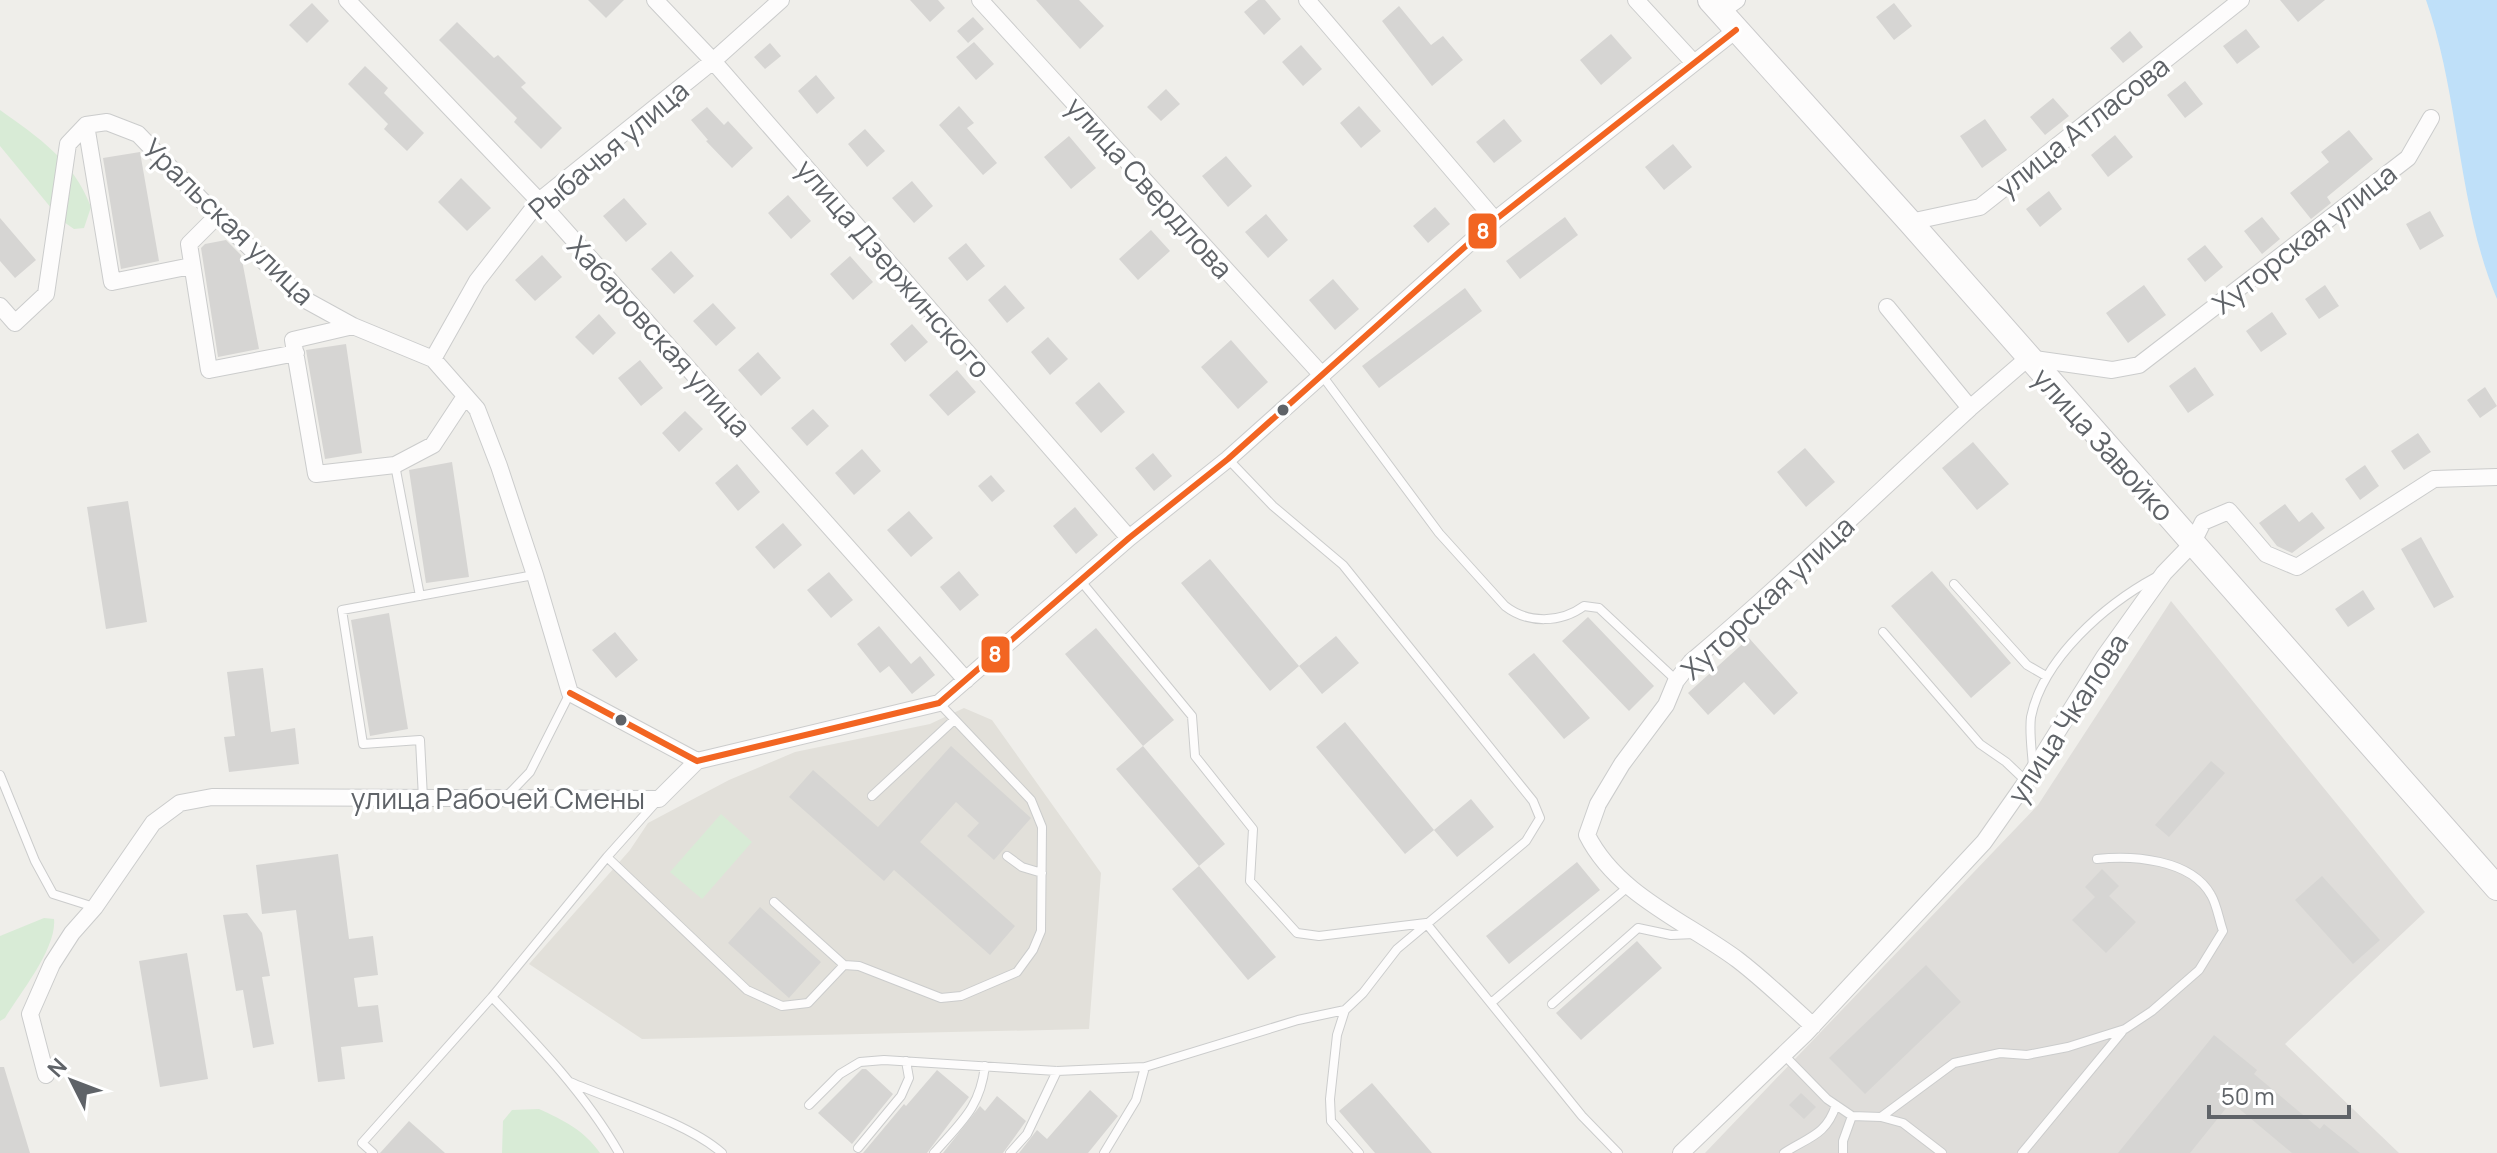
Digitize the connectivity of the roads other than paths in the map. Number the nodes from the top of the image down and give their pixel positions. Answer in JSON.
{"nodes":[{"id":1,"x":347,"y":0,"type":"edge"},
{"id":2,"x":655,"y":0,"type":"edge"},
{"id":3,"x":781,"y":0,"type":"edge"},
{"id":4,"x":980,"y":0,"type":"edge"},
{"id":5,"x":1307,"y":0,"type":"edge"},
{"id":6,"x":1636,"y":0,"type":"edge"},
{"id":7,"x":2241,"y":0,"type":"edge"},
{"id":8,"x":1726,"y":10,"type":"edge"},
{"id":9,"x":713,"y":61,"type":"junction"},
{"id":10,"x":1694,"y":63,"type":"junction"},
{"id":11,"x":2431,"y":118,"type":"dead end"},
{"id":12,"x":86,"y":125,"type":"junction"},
{"id":13,"x":539,"y":201,"type":"junction"},
{"id":14,"x":217,"y":216,"type":"junction"},
{"id":15,"x":1495,"y":220,"type":"junction"},
{"id":16,"x":1910,"y":222,"type":"junction"},
{"id":17,"x":191,"y":266,"type":"junction"},
{"id":18,"x":0,"y":306,"type":"edge"},
{"id":19,"x":1887,"y":307,"type":"dead end"},
{"id":20,"x":353,"y":326,"type":"junction"},
{"id":21,"x":296,"y":353,"type":"junction"},
{"id":22,"x":2028,"y":358,"type":"junction"},
{"id":23,"x":433,"y":359,"type":"junction"},
{"id":24,"x":1321,"y":374,"type":"junction"},
{"id":25,"x":464,"y":398,"type":"junction"},
{"id":26,"x":1970,"y":408,"type":"junction"},
{"id":27,"x":1228,"y":459,"type":"junction"},
{"id":28,"x":395,"y":465,"type":"junction"},
{"id":29,"x":2497,"y":477,"type":"edge"},
{"id":30,"x":1129,"y":538,"type":"junction"},
{"id":31,"x":2192,"y":544,"type":"junction"},
{"id":32,"x":2164,"y":573,"type":"junction"},
{"id":33,"x":535,"y":575,"type":"junction"},
{"id":34,"x":1080,"y":580,"type":"junction"},
{"id":35,"x":1954,"y":584,"type":"dead end"},
{"id":36,"x":420,"y":596,"type":"junction"},
{"id":37,"x":1883,"y":632,"type":"dead end"},
{"id":38,"x":2046,"y":676,"type":"junction"},
{"id":39,"x":966,"y":680,"type":"junction"},
{"id":40,"x":1676,"y":681,"type":"junction"},
{"id":41,"x":570,"y":693,"type":"junction"},
{"id":42,"x":939,"y":703,"type":"junction"},
{"id":43,"x":954,"y":720,"type":"junction"},
{"id":44,"x":697,"y":761,"type":"junction"},
{"id":45,"x":0,"y":775,"type":"edge"},
{"id":46,"x":2030,"y":776,"type":"junction"},
{"id":47,"x":872,"y":796,"type":"dead end"},
{"id":48,"x":423,"y":798,"type":"junction"},
{"id":49,"x":505,"y":798,"type":"junction"},
{"id":50,"x":659,"y":799,"type":"junction"},
{"id":51,"x":1007,"y":856,"type":"dead end"},
{"id":52,"x":607,"y":857,"type":"junction"},
{"id":53,"x":2097,"y":859,"type":"dead end"},
{"id":54,"x":1042,"y":873,"type":"junction"},
{"id":55,"x":1629,"y":886,"type":"junction"},
{"id":56,"x":2497,"y":888,"type":"edge"},
{"id":57,"x":774,"y":902,"type":"dead end"},
{"id":58,"x":95,"y":907,"type":"junction"},
{"id":59,"x":1426,"y":923,"type":"junction"},
{"id":60,"x":1700,"y":934,"type":"junction"},
{"id":61,"x":844,"y":965,"type":"junction"},
{"id":62,"x":492,"y":997,"type":"junction"},
{"id":63,"x":1491,"y":1003,"type":"junction"},
{"id":64,"x":1552,"y":1004,"type":"dead end"},
{"id":65,"x":1345,"y":1010,"type":"junction"},
{"id":66,"x":1813,"y":1026,"type":"junction"},
{"id":67,"x":2125,"y":1029,"type":"junction"},
{"id":68,"x":1783,"y":1055,"type":"junction"},
{"id":69,"x":906,"y":1061,"type":"junction"},
{"id":70,"x":985,"y":1066,"type":"junction"},
{"id":71,"x":1145,"y":1067,"type":"junction"},
{"id":72,"x":1057,"y":1071,"type":"junction"},
{"id":73,"x":46,"y":1075,"type":"dead end"},
{"id":74,"x":569,"y":1082,"type":"junction"},
{"id":75,"x":809,"y":1105,"type":"dead end"},
{"id":76,"x":1836,"y":1105,"type":"junction"},
{"id":77,"x":1852,"y":1116,"type":"junction"},
{"id":78,"x":1881,"y":1117,"type":"junction"},
{"id":79,"x":858,"y":1148,"type":"dead end"},
{"id":80,"x":373,"y":1153,"type":"edge"},
{"id":81,"x":619,"y":1153,"type":"edge"},
{"id":82,"x":722,"y":1153,"type":"edge"},
{"id":83,"x":934,"y":1153,"type":"edge"},
{"id":84,"x":1010,"y":1153,"type":"edge"},
{"id":85,"x":1104,"y":1153,"type":"edge"},
{"id":86,"x":1359,"y":1153,"type":"edge"},
{"id":87,"x":1618,"y":1153,"type":"edge"},
{"id":88,"x":1681,"y":1153,"type":"edge"},
{"id":89,"x":1784,"y":1153,"type":"edge"},
{"id":90,"x":1843,"y":1153,"type":"edge"},
{"id":91,"x":1942,"y":1153,"type":"edge"},
{"id":92,"x":2022,"y":1153,"type":"edge"}],
"edges":[{"from":1,"to":13,"type":"street","name":"Хабаровская улица"},
{"from":2,"to":9,"type":"street","name":"улица Дзержинского"},
{"from":3,"to":9,"type":"street","name":"Рыбачья улица"},
{"from":4,"to":24,"type":"street","name":"улица Свердлова"},
{"from":5,"to":15,"type":"street"},
{"from":6,"to":10,"type":"street"},
{"from":7,"to":16,"type":"street","name":"улица Атласова"},
{"from":8,"to":10,"type":"street"},
{"from":8,"to":16,"type":"main road","name":"улица Завойко"},
{"from":9,"to":13,"type":"street","name":"Рыбачья улица"},
{"from":9,"to":30,"type":"street","name":"улица Дзержинского"},
{"from":10,"to":15,"type":"street"},
{"from":11,"to":22,"type":"street","name":"Хуторская улица"},
{"from":12,"to":14,"type":"street","name":"Уральская улица"},
{"from":12,"to":17,"type":"street"},
{"from":12,"to":18,"type":"street"},
{"from":13,"to":23,"type":"street","name":"Рыбачья улица"},
{"from":13,"to":39,"type":"street","name":"Хабаровская улица"},
{"from":14,"to":17,"type":"street"},
{"from":14,"to":20,"type":"street","name":"Уральская улица"},
{"from":15,"to":24,"type":"street"},
{"from":16,"to":22,"type":"main road","name":"улица Завойко"},
{"from":17,"to":21,"type":"street"},
{"from":19,"to":26,"type":"street"},
{"from":20,"to":21,"type":"street"},
{"from":20,"to":23,"type":"street","name":"Уральская улица"},
{"from":21,"to":28,"type":"street"},
{"from":22,"to":26,"type":"street","name":"Хуторская улица"},
{"from":22,"to":31,"type":"main road","name":"улица Завойко"},
{"from":23,"to":25,"type":"street","name":"Уральская улица"},
{"from":24,"to":27,"type":"street"},
{"from":24,"to":40,"type":"lane"},
{"from":25,"to":28,"type":"street"},
{"from":25,"to":33,"type":"street","name":"Уральская улица"},
{"from":26,"to":40,"type":"street","name":"Хуторская улица"},
{"from":27,"to":30,"type":"street"},
{"from":27,"to":59,"type":"lane"},
{"from":28,"to":36,"type":"lane"},
{"from":29,"to":31,"type":"street","name":"улица Чкалова"},
{"from":30,"to":34,"type":"street"},
{"from":31,"to":32,"type":"street","name":"улица Чкалова"},
{"from":31,"to":56,"type":"main road","name":"улица Завойко"},
{"from":32,"to":38,"type":"lane"},
{"from":32,"to":46,"type":"street","name":"улица Чкалова"},
{"from":33,"to":36,"type":"lane"},
{"from":33,"to":41,"type":"street","name":"Уральская улица"},
{"from":34,"to":39,"type":"street"},
{"from":34,"to":59,"type":"lane"},
{"from":35,"to":38,"type":"lane"},
{"from":36,"to":48,"type":"lane"},
{"from":37,"to":46,"type":"lane"},
{"from":38,"to":46,"type":"lane"},
{"from":39,"to":42,"type":"street"},
{"from":40,"to":55,"type":"street","name":"Хуторская улица"},
{"from":41,"to":44,"type":"street"},
{"from":41,"to":49,"type":"lane"},
{"from":42,"to":43,"type":"lane"},
{"from":42,"to":44,"type":"street"},
{"from":43,"to":47,"type":"lane"},
{"from":43,"to":54,"type":"lane"},
{"from":44,"to":50,"type":"street","name":"улица Рабочей Смены"},
{"from":45,"to":58,"type":"lane"},
{"from":46,"to":66,"type":"street","name":"улица Чкалова"},
{"from":48,"to":49,"type":"street","name":"улица Рабочей Смены"},
{"from":48,"to":58,"type":"street","name":"улица Рабочей Смены"},
{"from":49,"to":50,"type":"street","name":"улица Рабочей Смены"},
{"from":50,"to":52,"type":"lane"},
{"from":51,"to":54,"type":"lane"},
{"from":52,"to":61,"type":"lane"},
{"from":52,"to":62,"type":"lane"},
{"from":53,"to":67,"type":"lane"},
{"from":54,"to":61,"type":"lane"},
{"from":55,"to":60,"type":"street","name":"Хуторская улица"},
{"from":55,"to":63,"type":"lane"},
{"from":57,"to":61,"type":"lane"},
{"from":58,"to":73,"type":"street","name":"улица Рабочей Смены"},
{"from":59,"to":63,"type":"lane"},
{"from":59,"to":65,"type":"lane"},
{"from":60,"to":64,"type":"lane"},
{"from":60,"to":66,"type":"street","name":"Хуторская улица"},
{"from":62,"to":74,"type":"lane"},
{"from":62,"to":80,"type":"lane"},
{"from":63,"to":87,"type":"lane"},
{"from":65,"to":71,"type":"lane"},
{"from":65,"to":86,"type":"lane"},
{"from":66,"to":68,"type":"street","name":"улица Чкалова"},
{"from":67,"to":78,"type":"lane"},
{"from":67,"to":92,"type":"lane"},
{"from":68,"to":76,"type":"lane"},
{"from":68,"to":88,"type":"street","name":"улица Чкалова"},
{"from":69,"to":70,"type":"lane"},
{"from":69,"to":75,"type":"lane"},
{"from":69,"to":79,"type":"lane"},
{"from":70,"to":72,"type":"lane"},
{"from":70,"to":83,"type":"lane"},
{"from":71,"to":72,"type":"lane"},
{"from":71,"to":85,"type":"lane"},
{"from":72,"to":84,"type":"lane"},
{"from":74,"to":81,"type":"lane"},
{"from":74,"to":82,"type":"lane"},
{"from":76,"to":77,"type":"lane"},
{"from":76,"to":89,"type":"lane"},
{"from":77,"to":78,"type":"lane"},
{"from":77,"to":90,"type":"lane"},
{"from":78,"to":91,"type":"lane"}]}
